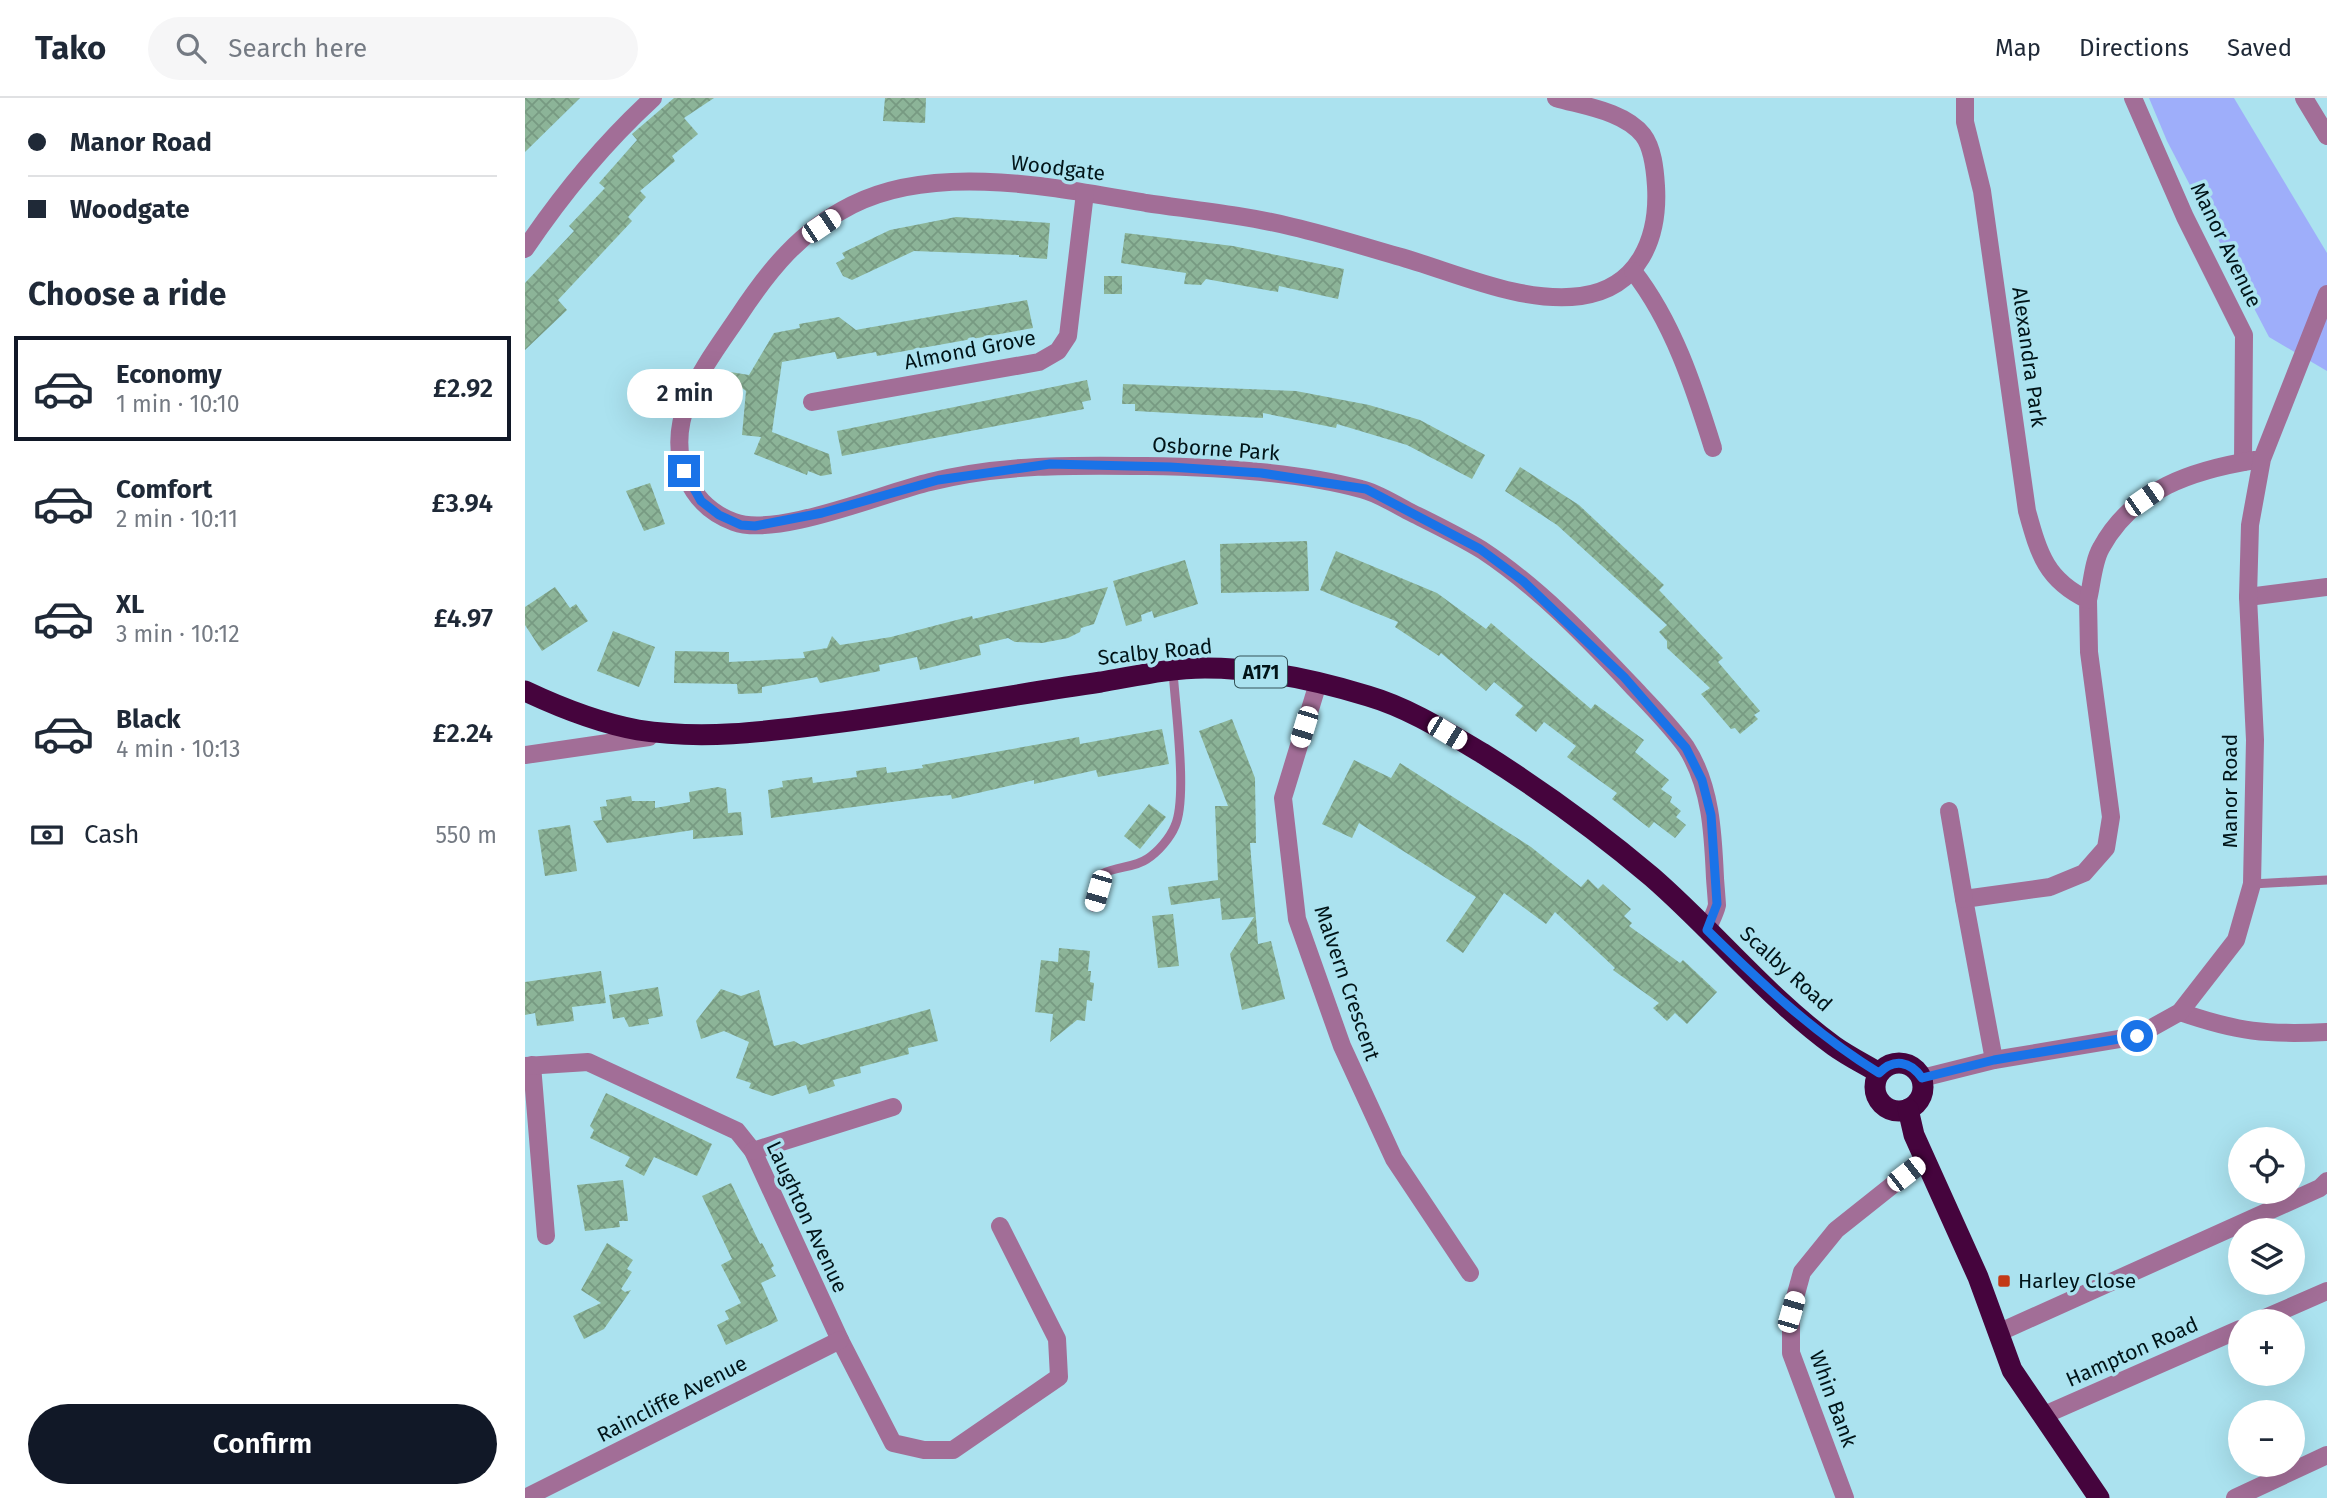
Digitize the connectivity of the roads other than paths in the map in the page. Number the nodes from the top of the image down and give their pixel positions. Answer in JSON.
{"nodes":[{"id":1,"x":653,"y":98,"type":"edge"},
{"id":2,"x":1556,"y":98,"type":"edge"},
{"id":3,"x":1965,"y":98,"type":"edge"},
{"id":4,"x":2133,"y":98,"type":"edge"},
{"id":5,"x":2304,"y":98,"type":"edge"},
{"id":6,"x":2327,"y":135,"type":"edge"},
{"id":7,"x":1085,"y":193,"type":"junction"},
{"id":8,"x":525,"y":249,"type":"edge"},
{"id":9,"x":1633,"y":271,"type":"junction"},
{"id":10,"x":2327,"y":294,"type":"edge"},
{"id":11,"x":812,"y":402,"type":"dead end"},
{"id":12,"x":1713,"y":448,"type":"dead end"},
{"id":13,"x":2262,"y":459,"type":"junction"},
{"id":14,"x":2243,"y":462,"type":"junction"},
{"id":15,"x":719,"y":515,"type":"joint"},
{"id":16,"x":2327,"y":587,"type":"edge"},
{"id":17,"x":2248,"y":597,"type":"junction"},
{"id":18,"x":2088,"y":600,"type":"junction"},
{"id":19,"x":1173,"y":670,"type":"junction"},
{"id":20,"x":1318,"y":683,"type":"junction"},
{"id":21,"x":525,"y":691,"type":"edge"},
{"id":22,"x":681,"y":734,"type":"junction"},
{"id":23,"x":525,"y":755,"type":"edge"},
{"id":24,"x":1949,"y":811,"type":"dead end"},
{"id":25,"x":2327,"y":880,"type":"edge"},
{"id":26,"x":2252,"y":884,"type":"junction"},
{"id":27,"x":1963,"y":899,"type":"junction"},
{"id":28,"x":1093,"y":907,"type":"dead end"},
{"id":29,"x":1707,"y":930,"type":"junction"},
{"id":30,"x":2179,"y":1012,"type":"junction"},
{"id":31,"x":2327,"y":1032,"type":"edge"},
{"id":32,"x":1994,"y":1060,"type":"junction"},
{"id":33,"x":529,"y":1065,"type":"edge"},
{"id":34,"x":1879,"y":1073,"type":"junction"},
{"id":35,"x":1922,"y":1078,"type":"junction"},
{"id":36,"x":893,"y":1107,"type":"dead end"},
{"id":37,"x":1909,"y":1109,"type":"junction"},
{"id":38,"x":753,"y":1150,"type":"junction"},
{"id":39,"x":1924,"y":1160,"type":"junction"},
{"id":40,"x":2327,"y":1181,"type":"edge"},
{"id":41,"x":1000,"y":1226,"type":"dead end"},
{"id":42,"x":546,"y":1236,"type":"dead end"},
{"id":43,"x":1470,"y":1273,"type":"dead end"},
{"id":44,"x":2327,"y":1292,"type":"edge"},
{"id":45,"x":2286,"y":1309,"type":"edge"},
{"id":46,"x":2000,"y":1332,"type":"junction"},
{"id":47,"x":2228,"y":1334,"type":"edge"},
{"id":48,"x":840,"y":1340,"type":"junction"},
{"id":49,"x":2042,"y":1416,"type":"junction"},
{"id":50,"x":2327,"y":1455,"type":"edge"},
{"id":51,"x":525,"y":1498,"type":"edge"},
{"id":52,"x":1845,"y":1498,"type":"edge"},
{"id":53,"x":2099,"y":1498,"type":"edge"},
{"id":54,"x":2235,"y":1498,"type":"edge"}],
"edges":[{"from":1,"to":8,"type":"street"},
{"from":2,"to":9,"type":"street"},
{"from":3,"to":18,"type":"street","name":"Alexandra Park"},
{"from":4,"to":14,"type":"street","name":"Manor Avenue"},
{"from":5,"to":6,"type":"street"},
{"from":7,"to":9,"type":"street","name":"Woodgate"},
{"from":7,"to":11,"type":"street","name":"Almond Grove"},
{"from":7,"to":15,"type":"street","name":"Woodgate"},
{"from":9,"to":12,"type":"street"},
{"from":10,"to":13,"type":"street","name":"Manor Road"},
{"from":13,"to":14,"type":"street"},
{"from":13,"to":17,"type":"street","name":"Manor Road"},
{"from":14,"to":18,"type":"street"},
{"from":15,"to":29,"type":"street","name":"Osborne Park"},
{"from":16,"to":17,"type":"street"},
{"from":17,"to":26,"type":"street","name":"Manor Road"},
{"from":18,"to":27,"type":"street"},
{"from":19,"to":20,"type":"highway","name":"Scalby Road","number":"A171"},
{"from":19,"to":22,"type":"highway","name":"Scalby Road","number":"A171"},
{"from":19,"to":28,"type":"lane"},
{"from":20,"to":29,"type":"highway","name":"Scalby Road","number":"A171"},
{"from":20,"to":43,"type":"street","name":"Malvern Crescent"},
{"from":21,"to":22,"type":"highway","name":"Scalby Road","number":"A171"},
{"from":22,"to":23,"type":"street"},
{"from":24,"to":27,"type":"street"},
{"from":25,"to":26,"type":"lane"},
{"from":26,"to":30,"type":"street","name":"Manor Road"},
{"from":27,"to":32,"type":"street"},
{"from":29,"to":34,"type":"highway","name":"Scalby Road","number":"A171"},
{"from":30,"to":31,"type":"street"},
{"from":30,"to":32,"type":"street","name":"Manor Road"},
{"from":32,"to":35,"type":"street","name":"Manor Road"},
{"from":33,"to":38,"type":"street","name":"Laughton Avenue"},
{"from":33,"to":42,"type":"street"},
{"from":34,"to":35,"type":"highway"},
{"from":34,"to":37,"type":"highway"},
{"from":35,"to":37,"type":"highway"},
{"from":36,"to":38,"type":"street"},
{"from":37,"to":39,"type":"highway"},
{"from":38,"to":48,"type":"street","name":"Laughton Avenue"},
{"from":39,"to":46,"type":"highway"},
{"from":39,"to":52,"type":"street","name":"Whin Bank"},
{"from":40,"to":46,"type":"street"},
{"from":41,"to":48,"type":"street","name":"Laughton Avenue"},
{"from":44,"to":45,"type":"street"},
{"from":46,"to":49,"type":"highway"},
{"from":47,"to":49,"type":"street","name":"Hampton Road"},
{"from":48,"to":51,"type":"street","name":"Raincliffe Avenue"},
{"from":49,"to":53,"type":"highway"},
{"from":50,"to":54,"type":"street"}]}
